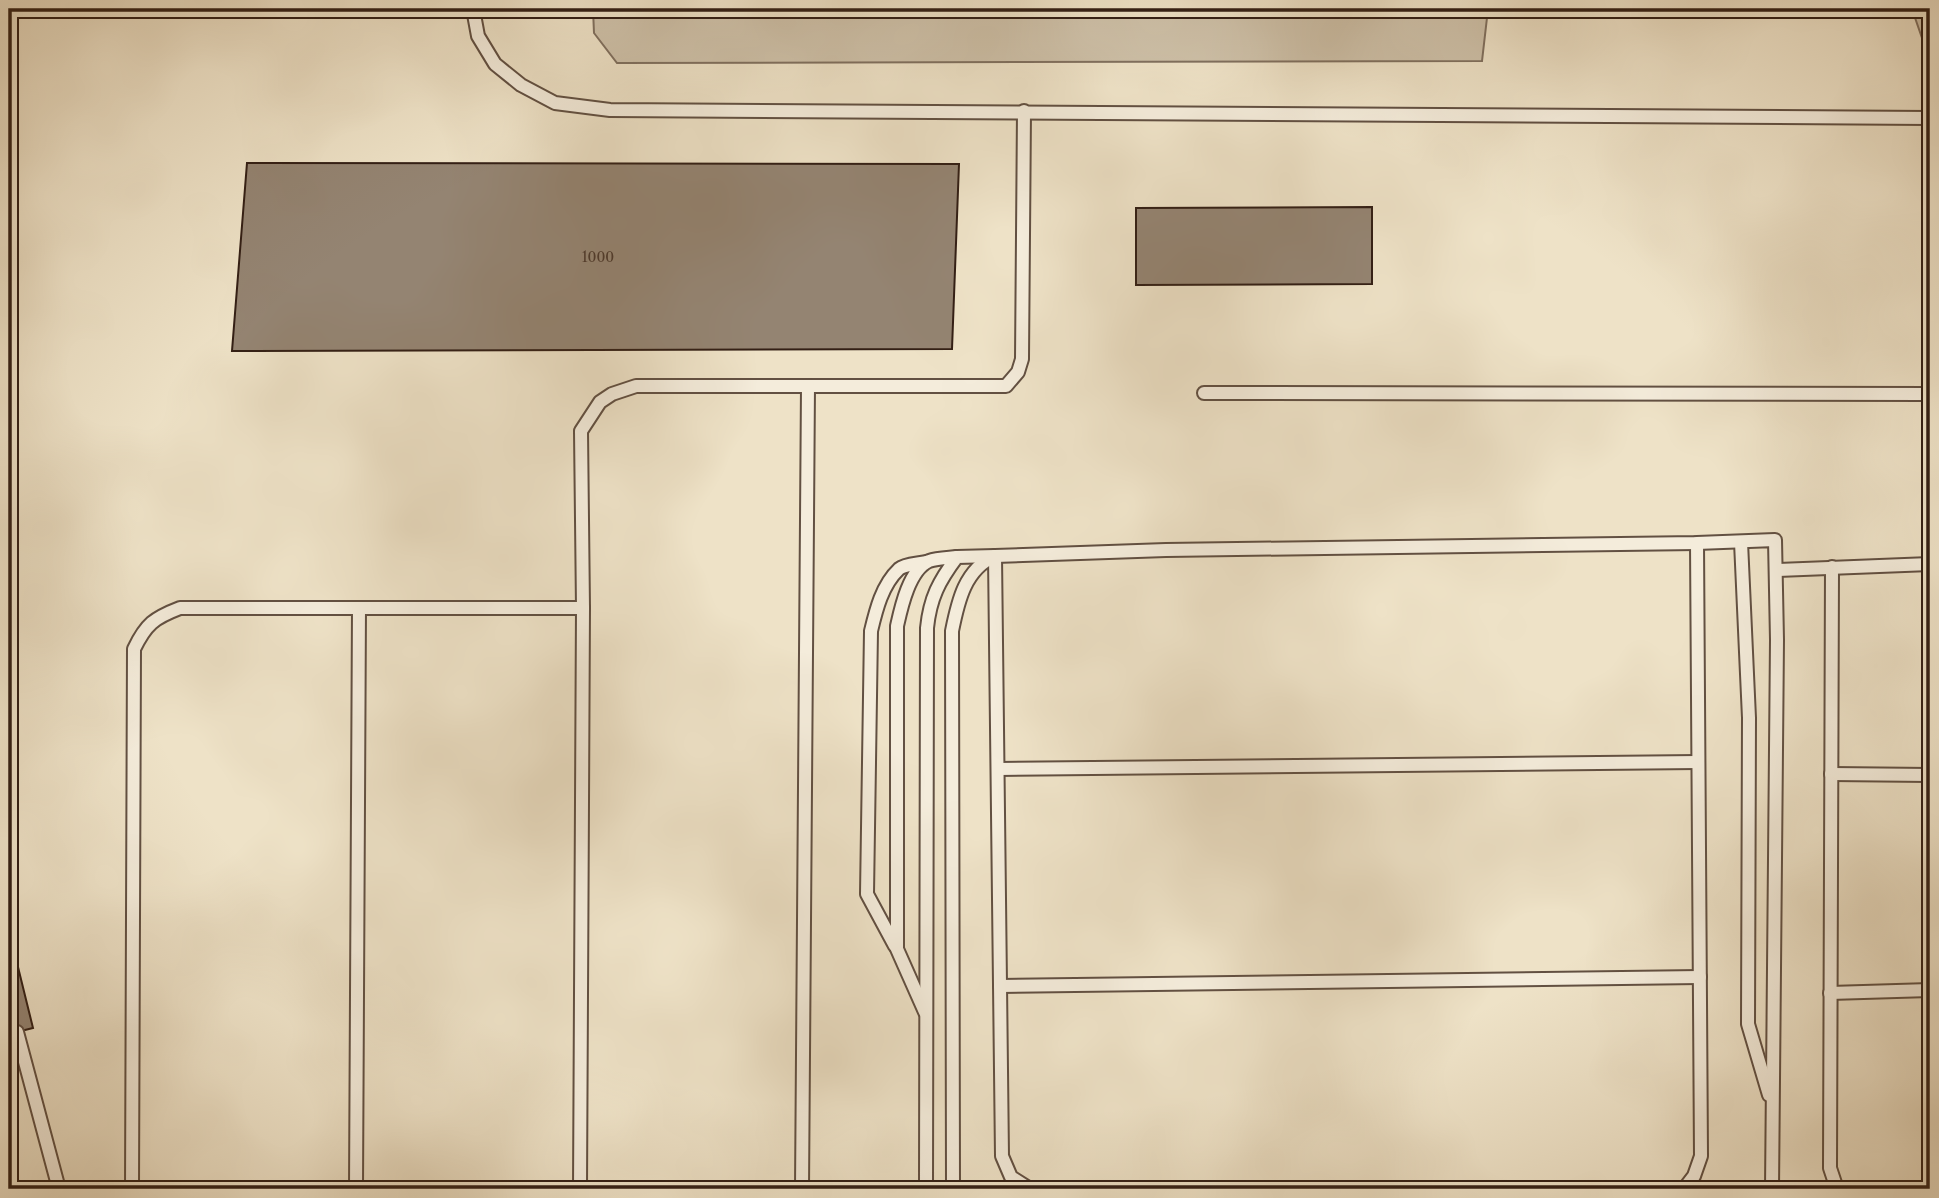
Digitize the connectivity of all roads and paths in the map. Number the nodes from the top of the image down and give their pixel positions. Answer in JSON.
{"nodes":[{"id":1,"x":473,"y":9,"type":"edge"},
{"id":2,"x":1024,"y":111,"type":"junction"},
{"id":3,"x":1930,"y":118,"type":"edge"},
{"id":4,"x":808,"y":386,"type":"junction"},
{"id":5,"x":1204,"y":393,"type":"dead end"},
{"id":6,"x":1930,"y":394,"type":"edge"},
{"id":7,"x":1741,"y":542,"type":"junction"},
{"id":8,"x":1696,"y":543,"type":"junction"},
{"id":9,"x":995,"y":556,"type":"junction"},
{"id":10,"x":957,"y":557,"type":"junction"},
{"id":11,"x":928,"y":562,"type":"junction"},
{"id":12,"x":1930,"y":564,"type":"edge"},
{"id":13,"x":1832,"y":567,"type":"junction"},
{"id":14,"x":1776,"y":570,"type":"junction"},
{"id":15,"x":359,"y":608,"type":"junction"},
{"id":16,"x":583,"y":608,"type":"junction"},
{"id":17,"x":1698,"y":762,"type":"junction"},
{"id":18,"x":998,"y":769,"type":"junction"},
{"id":19,"x":1831,"y":774,"type":"junction"},
{"id":20,"x":1930,"y":775,"type":"edge"},
{"id":21,"x":897,"y":949,"type":"junction"},
{"id":22,"x":1700,"y":977,"type":"junction"},
{"id":23,"x":1000,"y":986,"type":"junction"},
{"id":24,"x":1930,"y":990,"type":"edge"},
{"id":25,"x":1830,"y":993,"type":"junction"},
{"id":26,"x":926,"y":1016,"type":"junction"},
{"id":27,"x":17,"y":1032,"type":"dead end"},
{"id":28,"x":1773,"y":1108,"type":"junction"},
{"id":29,"x":59,"y":1189,"type":"edge"},
{"id":30,"x":132,"y":1189,"type":"edge"},
{"id":31,"x":356,"y":1189,"type":"edge"},
{"id":32,"x":580,"y":1189,"type":"edge"},
{"id":33,"x":802,"y":1189,"type":"edge"},
{"id":34,"x":926,"y":1189,"type":"edge"},
{"id":35,"x":953,"y":1189,"type":"edge"},
{"id":36,"x":1030,"y":1189,"type":"edge"},
{"id":37,"x":1684,"y":1189,"type":"edge"},
{"id":38,"x":1773,"y":1189,"type":"edge"},
{"id":39,"x":1843,"y":1189,"type":"edge"}],
"edges":[{"from":1,"to":2,"type":"lane"},
{"from":2,"to":3,"type":"lane"},
{"from":2,"to":4,"type":"lane"},
{"from":4,"to":16,"type":"lane"},
{"from":4,"to":33,"type":"lane"},
{"from":5,"to":6,"type":"lane"},
{"from":7,"to":8,"type":"lane"},
{"from":7,"to":14,"type":"lane"},
{"from":7,"to":28,"type":"lane"},
{"from":8,"to":9,"type":"lane"},
{"from":8,"to":17,"type":"lane"},
{"from":9,"to":10,"type":"lane"},
{"from":9,"to":18,"type":"lane"},
{"from":9,"to":35,"type":"lane"},
{"from":10,"to":11,"type":"lane"},
{"from":10,"to":26,"type":"lane"},
{"from":11,"to":21,"type":"lane"},
{"from":11,"to":21,"type":"lane"},
{"from":12,"to":13,"type":"lane"},
{"from":13,"to":14,"type":"lane"},
{"from":13,"to":19,"type":"lane"},
{"from":14,"to":28,"type":"lane"},
{"from":15,"to":16,"type":"lane"},
{"from":15,"to":30,"type":"lane"},
{"from":15,"to":31,"type":"lane"},
{"from":16,"to":32,"type":"lane"},
{"from":17,"to":18,"type":"lane"},
{"from":17,"to":22,"type":"lane"},
{"from":18,"to":23,"type":"lane"},
{"from":19,"to":20,"type":"lane"},
{"from":19,"to":25,"type":"lane"},
{"from":21,"to":26,"type":"lane"},
{"from":22,"to":23,"type":"lane"},
{"from":22,"to":37,"type":"lane"},
{"from":23,"to":36,"type":"lane"},
{"from":24,"to":25,"type":"lane"},
{"from":25,"to":39,"type":"lane"},
{"from":26,"to":34,"type":"lane"},
{"from":27,"to":29,"type":"lane"},
{"from":28,"to":38,"type":"lane"}]}
